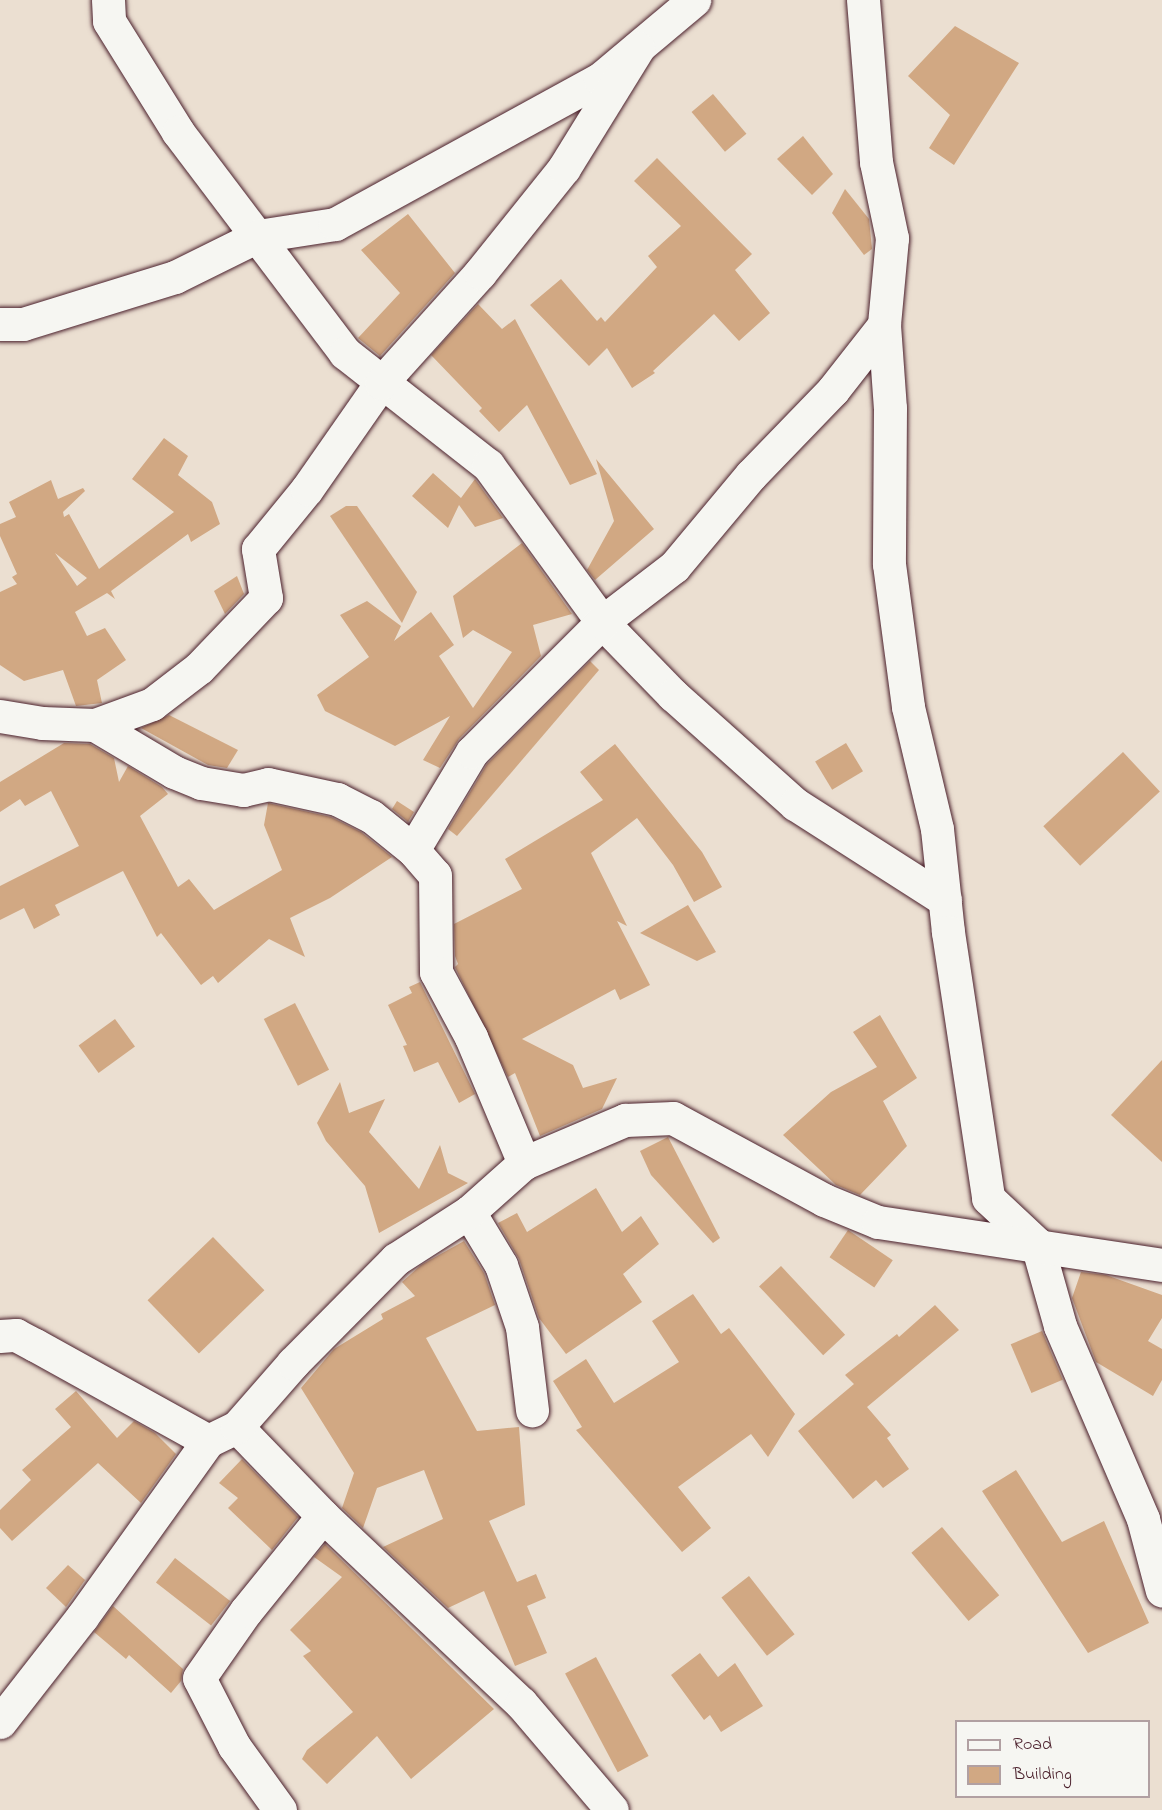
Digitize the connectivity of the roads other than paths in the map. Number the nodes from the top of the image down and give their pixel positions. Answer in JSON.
{"nodes":[{"id":1,"x":108,"y":0,"type":"edge"},
{"id":2,"x":694,"y":0,"type":"edge"},
{"id":3,"x":863,"y":0,"type":"edge"},
{"id":4,"x":638,"y":48,"type":"junction"},
{"id":5,"x":258,"y":236,"type":"junction"},
{"id":6,"x":0,"y":324,"type":"edge"},
{"id":7,"x":884,"y":325,"type":"junction"},
{"id":8,"x":381,"y":383,"type":"junction"},
{"id":9,"x":602,"y":622,"type":"junction"},
{"id":10,"x":0,"y":716,"type":"edge"},
{"id":11,"x":95,"y":725,"type":"junction"},
{"id":12,"x":412,"y":850,"type":"junction"},
{"id":13,"x":945,"y":900,"type":"junction"},
{"id":14,"x":524,"y":1162,"type":"junction"},
{"id":15,"x":988,"y":1198,"type":"junction"},
{"id":16,"x":469,"y":1212,"type":"junction"},
{"id":17,"x":952,"y":1231,"type":"junction"},
{"id":18,"x":1038,"y":1244,"type":"junction"},
{"id":19,"x":1162,"y":1265,"type":"edge"},
{"id":20,"x":0,"y":1336,"type":"edge"},
{"id":21,"x":532,"y":1410,"type":"dead end"},
{"id":22,"x":237,"y":1427,"type":"junction"},
{"id":23,"x":208,"y":1442,"type":"junction"},
{"id":24,"x":323,"y":1516,"type":"junction"},
{"id":25,"x":1162,"y":1591,"type":"edge"},
{"id":26,"x":0,"y":1722,"type":"edge"},
{"id":27,"x":280,"y":1810,"type":"edge"},
{"id":28,"x":612,"y":1810,"type":"edge"}],
"edges":[{"from":1,"to":5,"type":"street"},
{"from":2,"to":4,"type":"street"},
{"from":3,"to":7,"type":"street"},
{"from":4,"to":5,"type":"street"},
{"from":4,"to":8,"type":"street"},
{"from":5,"to":6,"type":"street"},
{"from":5,"to":8,"type":"street"},
{"from":7,"to":9,"type":"street"},
{"from":7,"to":13,"type":"street"},
{"from":8,"to":9,"type":"street"},
{"from":8,"to":11,"type":"street"},
{"from":9,"to":12,"type":"street"},
{"from":9,"to":13,"type":"street"},
{"from":10,"to":11,"type":"street"},
{"from":11,"to":12,"type":"street"},
{"from":12,"to":14,"type":"street"},
{"from":13,"to":15,"type":"street"},
{"from":14,"to":16,"type":"street"},
{"from":14,"to":17,"type":"street"},
{"from":15,"to":17,"type":"street"},
{"from":15,"to":18,"type":"street"},
{"from":16,"to":21,"type":"street"},
{"from":16,"to":22,"type":"street"},
{"from":17,"to":18,"type":"street"},
{"from":18,"to":19,"type":"street"},
{"from":18,"to":25,"type":"street"},
{"from":20,"to":23,"type":"street"},
{"from":22,"to":23,"type":"street"},
{"from":22,"to":24,"type":"street"},
{"from":23,"to":26,"type":"street"},
{"from":24,"to":27,"type":"street"},
{"from":24,"to":28,"type":"street"}]}
